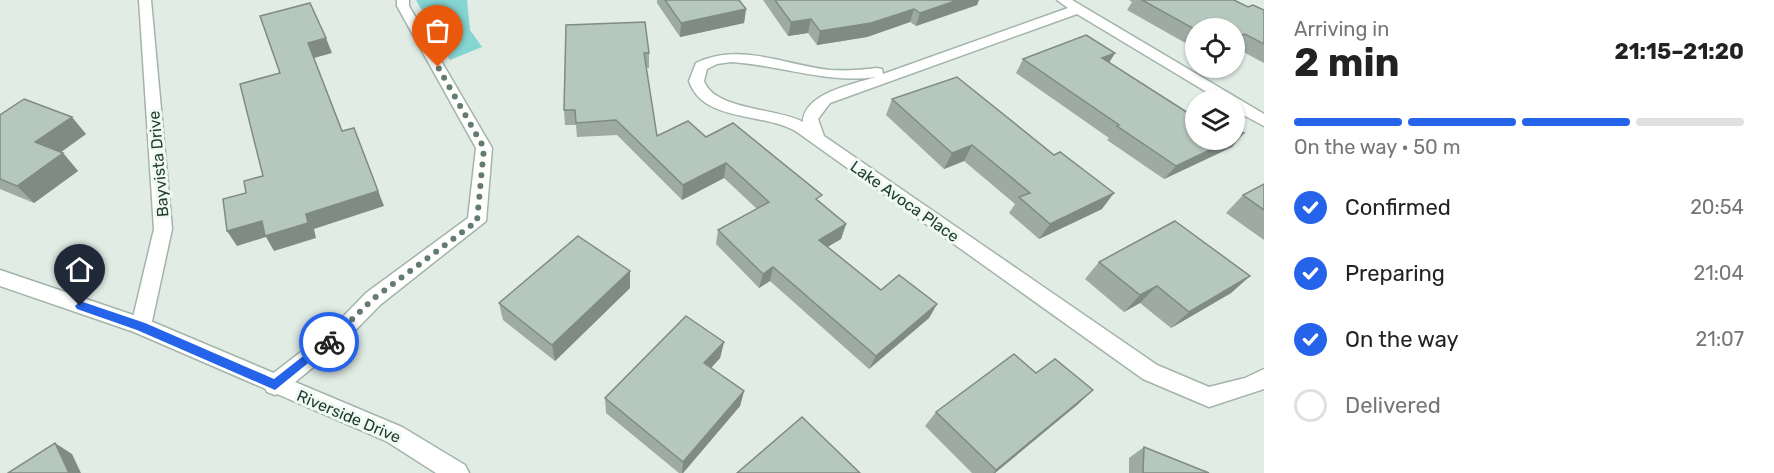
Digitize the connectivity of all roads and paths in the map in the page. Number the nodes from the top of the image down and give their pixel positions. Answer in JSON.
{"nodes":[{"id":1,"x":145,"y":0,"type":"edge"},
{"id":2,"x":403,"y":0,"type":"edge"},
{"id":3,"x":1071,"y":4,"type":"edge"},
{"id":4,"x":919,"y":65,"type":"junction"},
{"id":5,"x":1213,"y":90,"type":"edge"},
{"id":6,"x":1245,"y":110,"type":"edge"},
{"id":7,"x":1264,"y":121,"type":"edge"},
{"id":8,"x":817,"y":139,"type":"junction"},
{"id":9,"x":0,"y":278,"type":"edge"},
{"id":10,"x":141,"y":327,"type":"junction"},
{"id":11,"x":1264,"y":378,"type":"edge"},
{"id":12,"x":275,"y":385,"type":"junction"},
{"id":13,"x":457,"y":473,"type":"edge"}],
"edges":[{"from":1,"to":10,"type":"street","name":"Bayvista Drive"},
{"from":2,"to":12,"type":"street"},
{"from":3,"to":4,"type":"street"},
{"from":3,"to":5,"type":"street"},
{"from":4,"to":8,"type":"street"},
{"from":4,"to":8,"type":"street","name":"Lake Avoca Place"},
{"from":6,"to":7,"type":"street"},
{"from":8,"to":11,"type":"street","name":"Lake Avoca Place"},
{"from":9,"to":10,"type":"street","name":"Riverside Drive"},
{"from":10,"to":12,"type":"street","name":"Riverside Drive"},
{"from":12,"to":13,"type":"street","name":"Riverside Drive"}]}
